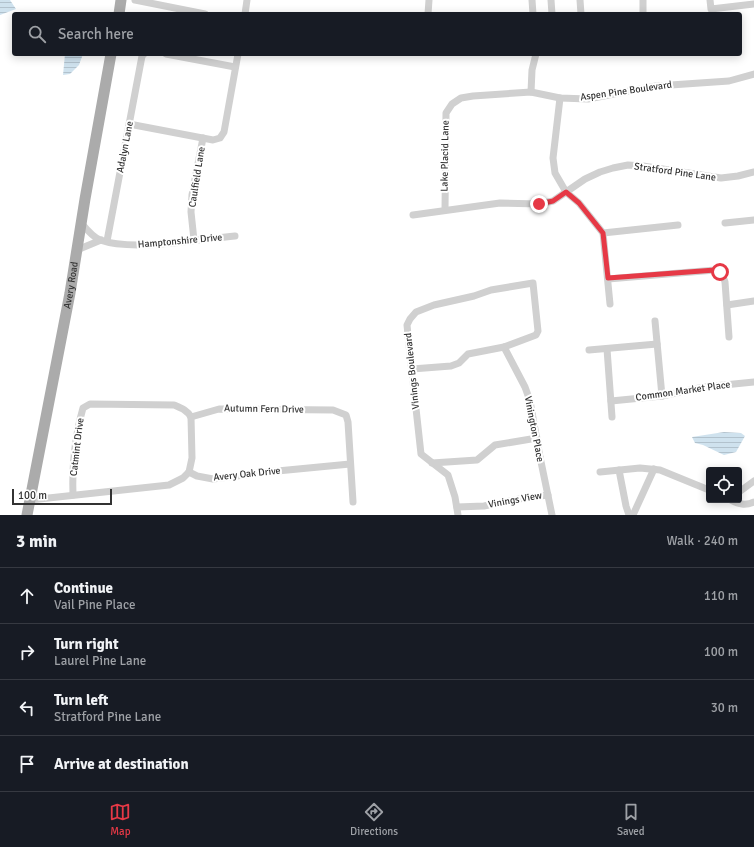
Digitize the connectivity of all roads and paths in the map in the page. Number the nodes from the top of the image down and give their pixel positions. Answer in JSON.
{"nodes":[{"id":1,"x":122,"y":0,"type":"edge"},
{"id":2,"x":135,"y":0,"type":"edge"},
{"id":3,"x":247,"y":0,"type":"edge"},
{"id":4,"x":429,"y":0,"type":"edge"},
{"id":5,"x":532,"y":0,"type":"edge"},
{"id":6,"x":551,"y":0,"type":"edge"},
{"id":7,"x":580,"y":0,"type":"edge"},
{"id":8,"x":643,"y":0,"type":"edge"},
{"id":9,"x":710,"y":0,"type":"edge"},
{"id":10,"x":754,"y":4,"type":"edge"},
{"id":11,"x":119,"y":12,"type":"edge"},
{"id":12,"x":195,"y":12,"type":"edge"},
{"id":13,"x":245,"y":12,"type":"edge"},
{"id":14,"x":428,"y":12,"type":"edge"},
{"id":15,"x":533,"y":12,"type":"edge"},
{"id":16,"x":552,"y":12,"type":"edge"},
{"id":17,"x":581,"y":12,"type":"edge"},
{"id":18,"x":644,"y":12,"type":"edge"},
{"id":19,"x":111,"y":56,"type":"edge"},
{"id":20,"x":142,"y":56,"type":"edge"},
{"id":21,"x":177,"y":56,"type":"edge"},
{"id":22,"x":238,"y":56,"type":"edge"},
{"id":23,"x":536,"y":56,"type":"edge"},
{"id":24,"x":235,"y":67,"type":"junction"},
{"id":25,"x":754,"y":74,"type":"edge"},
{"id":26,"x":531,"y":92,"type":"junction"},
{"id":27,"x":560,"y":98,"type":"junction"},
{"id":28,"x":452,"y":104,"type":"joint"},
{"id":29,"x":129,"y":124,"type":"junction"},
{"id":30,"x":203,"y":138,"type":"junction"},
{"id":31,"x":754,"y":172,"type":"edge"},
{"id":32,"x":566,"y":192,"type":"junction"},
{"id":33,"x":445,"y":210,"type":"junction"},
{"id":34,"x":413,"y":215,"type":"dead end"},
{"id":35,"x":754,"y":220,"type":"edge"},
{"id":36,"x":725,"y":223,"type":"dead end"},
{"id":37,"x":82,"y":224,"type":"junction"},
{"id":38,"x":678,"y":225,"type":"dead end"},
{"id":39,"x":603,"y":233,"type":"junction"},
{"id":40,"x":235,"y":236,"type":"dead end"},
{"id":41,"x":194,"y":240,"type":"junction"},
{"id":42,"x":104,"y":241,"type":"junction"},
{"id":43,"x":77,"y":250,"type":"junction"},
{"id":44,"x":608,"y":278,"type":"junction"},
{"id":45,"x":754,"y":301,"type":"edge"},
{"id":46,"x":610,"y":304,"type":"dead end"},
{"id":47,"x":727,"y":305,"type":"junction"},
{"id":48,"x":655,"y":321,"type":"dead end"},
{"id":49,"x":729,"y":337,"type":"dead end"},
{"id":50,"x":657,"y":344,"type":"junction"},
{"id":51,"x":504,"y":347,"type":"junction"},
{"id":52,"x":607,"y":349,"type":"junction"},
{"id":53,"x":589,"y":350,"type":"dead end"},
{"id":54,"x":412,"y":369,"type":"junction"},
{"id":55,"x":754,"y":382,"type":"edge"},
{"id":56,"x":662,"y":396,"type":"junction"},
{"id":57,"x":611,"y":401,"type":"junction"},
{"id":58,"x":191,"y":417,"type":"junction"},
{"id":59,"x":612,"y":417,"type":"dead end"},
{"id":60,"x":537,"y":438,"type":"junction"},
{"id":61,"x":432,"y":463,"type":"junction"},
{"id":62,"x":350,"y":464,"type":"junction"},
{"id":63,"x":654,"y":469,"type":"junction"},
{"id":64,"x":619,"y":470,"type":"junction"},
{"id":65,"x":189,"y":472,"type":"junction"},
{"id":66,"x":600,"y":472,"type":"dead end"},
{"id":67,"x":754,"y":481,"type":"edge"},
{"id":68,"x":706,"y":489,"type":"edge"},
{"id":69,"x":742,"y":490,"type":"edge"},
{"id":70,"x":73,"y":495,"type":"junction"},
{"id":71,"x":548,"y":495,"type":"junction"},
{"id":72,"x":30,"y":500,"type":"junction"},
{"id":73,"x":353,"y":502,"type":"dead end"},
{"id":74,"x":754,"y":502,"type":"edge"},
{"id":75,"x":736,"y":503,"type":"edge"},
{"id":76,"x":457,"y":507,"type":"junction"},
{"id":77,"x":27,"y":515,"type":"edge"},
{"id":78,"x":458,"y":515,"type":"edge"},
{"id":79,"x":552,"y":515,"type":"edge"},
{"id":80,"x":629,"y":515,"type":"edge"},
{"id":81,"x":633,"y":515,"type":"edge"}],
"edges":[{"from":1,"to":11,"type":"main road"},
{"from":2,"to":12,"type":"street"},
{"from":3,"to":13,"type":"street"},
{"from":4,"to":14,"type":"street"},
{"from":5,"to":15,"type":"street"},
{"from":6,"to":16,"type":"street"},
{"from":7,"to":17,"type":"street"},
{"from":8,"to":18,"type":"street"},
{"from":9,"to":10,"type":"street"},
{"from":19,"to":37,"type":"main road","name":"Avery Road"},
{"from":20,"to":29,"type":"street","name":"Adalyn Lane"},
{"from":21,"to":24,"type":"street"},
{"from":22,"to":24,"type":"street"},
{"from":23,"to":26,"type":"street"},
{"from":24,"to":30,"type":"street"},
{"from":25,"to":27,"type":"street","name":"Aspen Pine Boulevard"},
{"from":26,"to":27,"type":"street","name":"Aspen Pine Boulevard"},
{"from":26,"to":28,"type":"street","name":"Aspen Pine Boulevard"},
{"from":27,"to":32,"type":"street"},
{"from":28,"to":33,"type":"street","name":"Lake Placid Lane"},
{"from":29,"to":30,"type":"street"},
{"from":29,"to":42,"type":"street","name":"Adalyn Lane"},
{"from":30,"to":41,"type":"street","name":"Caulfield Lane"},
{"from":31,"to":32,"type":"street","name":"Stratford Pine Lane"},
{"from":32,"to":33,"type":"street","name":"Stratford Pine Lane"},
{"from":32,"to":39,"type":"street"},
{"from":33,"to":34,"type":"street","name":"Stratford Pine Lane"},
{"from":35,"to":36,"type":"street"},
{"from":37,"to":42,"type":"street","name":"Hamptonshire Drive"},
{"from":37,"to":43,"type":"main road","name":"Avery Road"},
{"from":38,"to":39,"type":"street"},
{"from":39,"to":44,"type":"street"},
{"from":40,"to":41,"type":"street","name":"Hamptonshire Drive"},
{"from":41,"to":42,"type":"street","name":"Hamptonshire Drive"},
{"from":42,"to":43,"type":"street"},
{"from":43,"to":72,"type":"main road","name":"Avery Road"},
{"from":44,"to":46,"type":"street"},
{"from":44,"to":47,"type":"street"},
{"from":45,"to":47,"type":"street"},
{"from":47,"to":49,"type":"street"},
{"from":48,"to":50,"type":"street"},
{"from":50,"to":52,"type":"street"},
{"from":50,"to":56,"type":"street"},
{"from":51,"to":54,"type":"street"},
{"from":51,"to":54,"type":"street","name":"Vinings Boulevard"},
{"from":51,"to":60,"type":"street","name":"Vinington Place"},
{"from":52,"to":53,"type":"street"},
{"from":52,"to":57,"type":"street"},
{"from":54,"to":61,"type":"street","name":"Vinings Boulevard"},
{"from":55,"to":56,"type":"street","name":"Common Market Place"},
{"from":56,"to":57,"type":"street","name":"Common Market Place"},
{"from":57,"to":59,"type":"street"},
{"from":58,"to":62,"type":"street","name":"Autumn Fern Drive"},
{"from":58,"to":65,"type":"street"},
{"from":58,"to":70,"type":"street","name":"Catmint Drive"},
{"from":60,"to":61,"type":"street"},
{"from":60,"to":71,"type":"street","name":"Vinington Place"},
{"from":61,"to":76,"type":"street","name":"Vinings Boulevard"},
{"from":62,"to":65,"type":"street","name":"Avery Oak Drive"},
{"from":62,"to":73,"type":"street"},
{"from":63,"to":64,"type":"street"},
{"from":63,"to":68,"type":"street"},
{"from":63,"to":81,"type":"street"},
{"from":64,"to":66,"type":"street"},
{"from":64,"to":80,"type":"street"},
{"from":65,"to":70,"type":"street"},
{"from":67,"to":69,"type":"street"},
{"from":70,"to":72,"type":"street"},
{"from":71,"to":76,"type":"street","name":"Vinings View"},
{"from":71,"to":79,"type":"street","name":"Vinington Place"},
{"from":72,"to":77,"type":"main road","name":"Avery Road"},
{"from":74,"to":75,"type":"street"},
{"from":76,"to":78,"type":"street","name":"Vinings Boulevard"}]}
